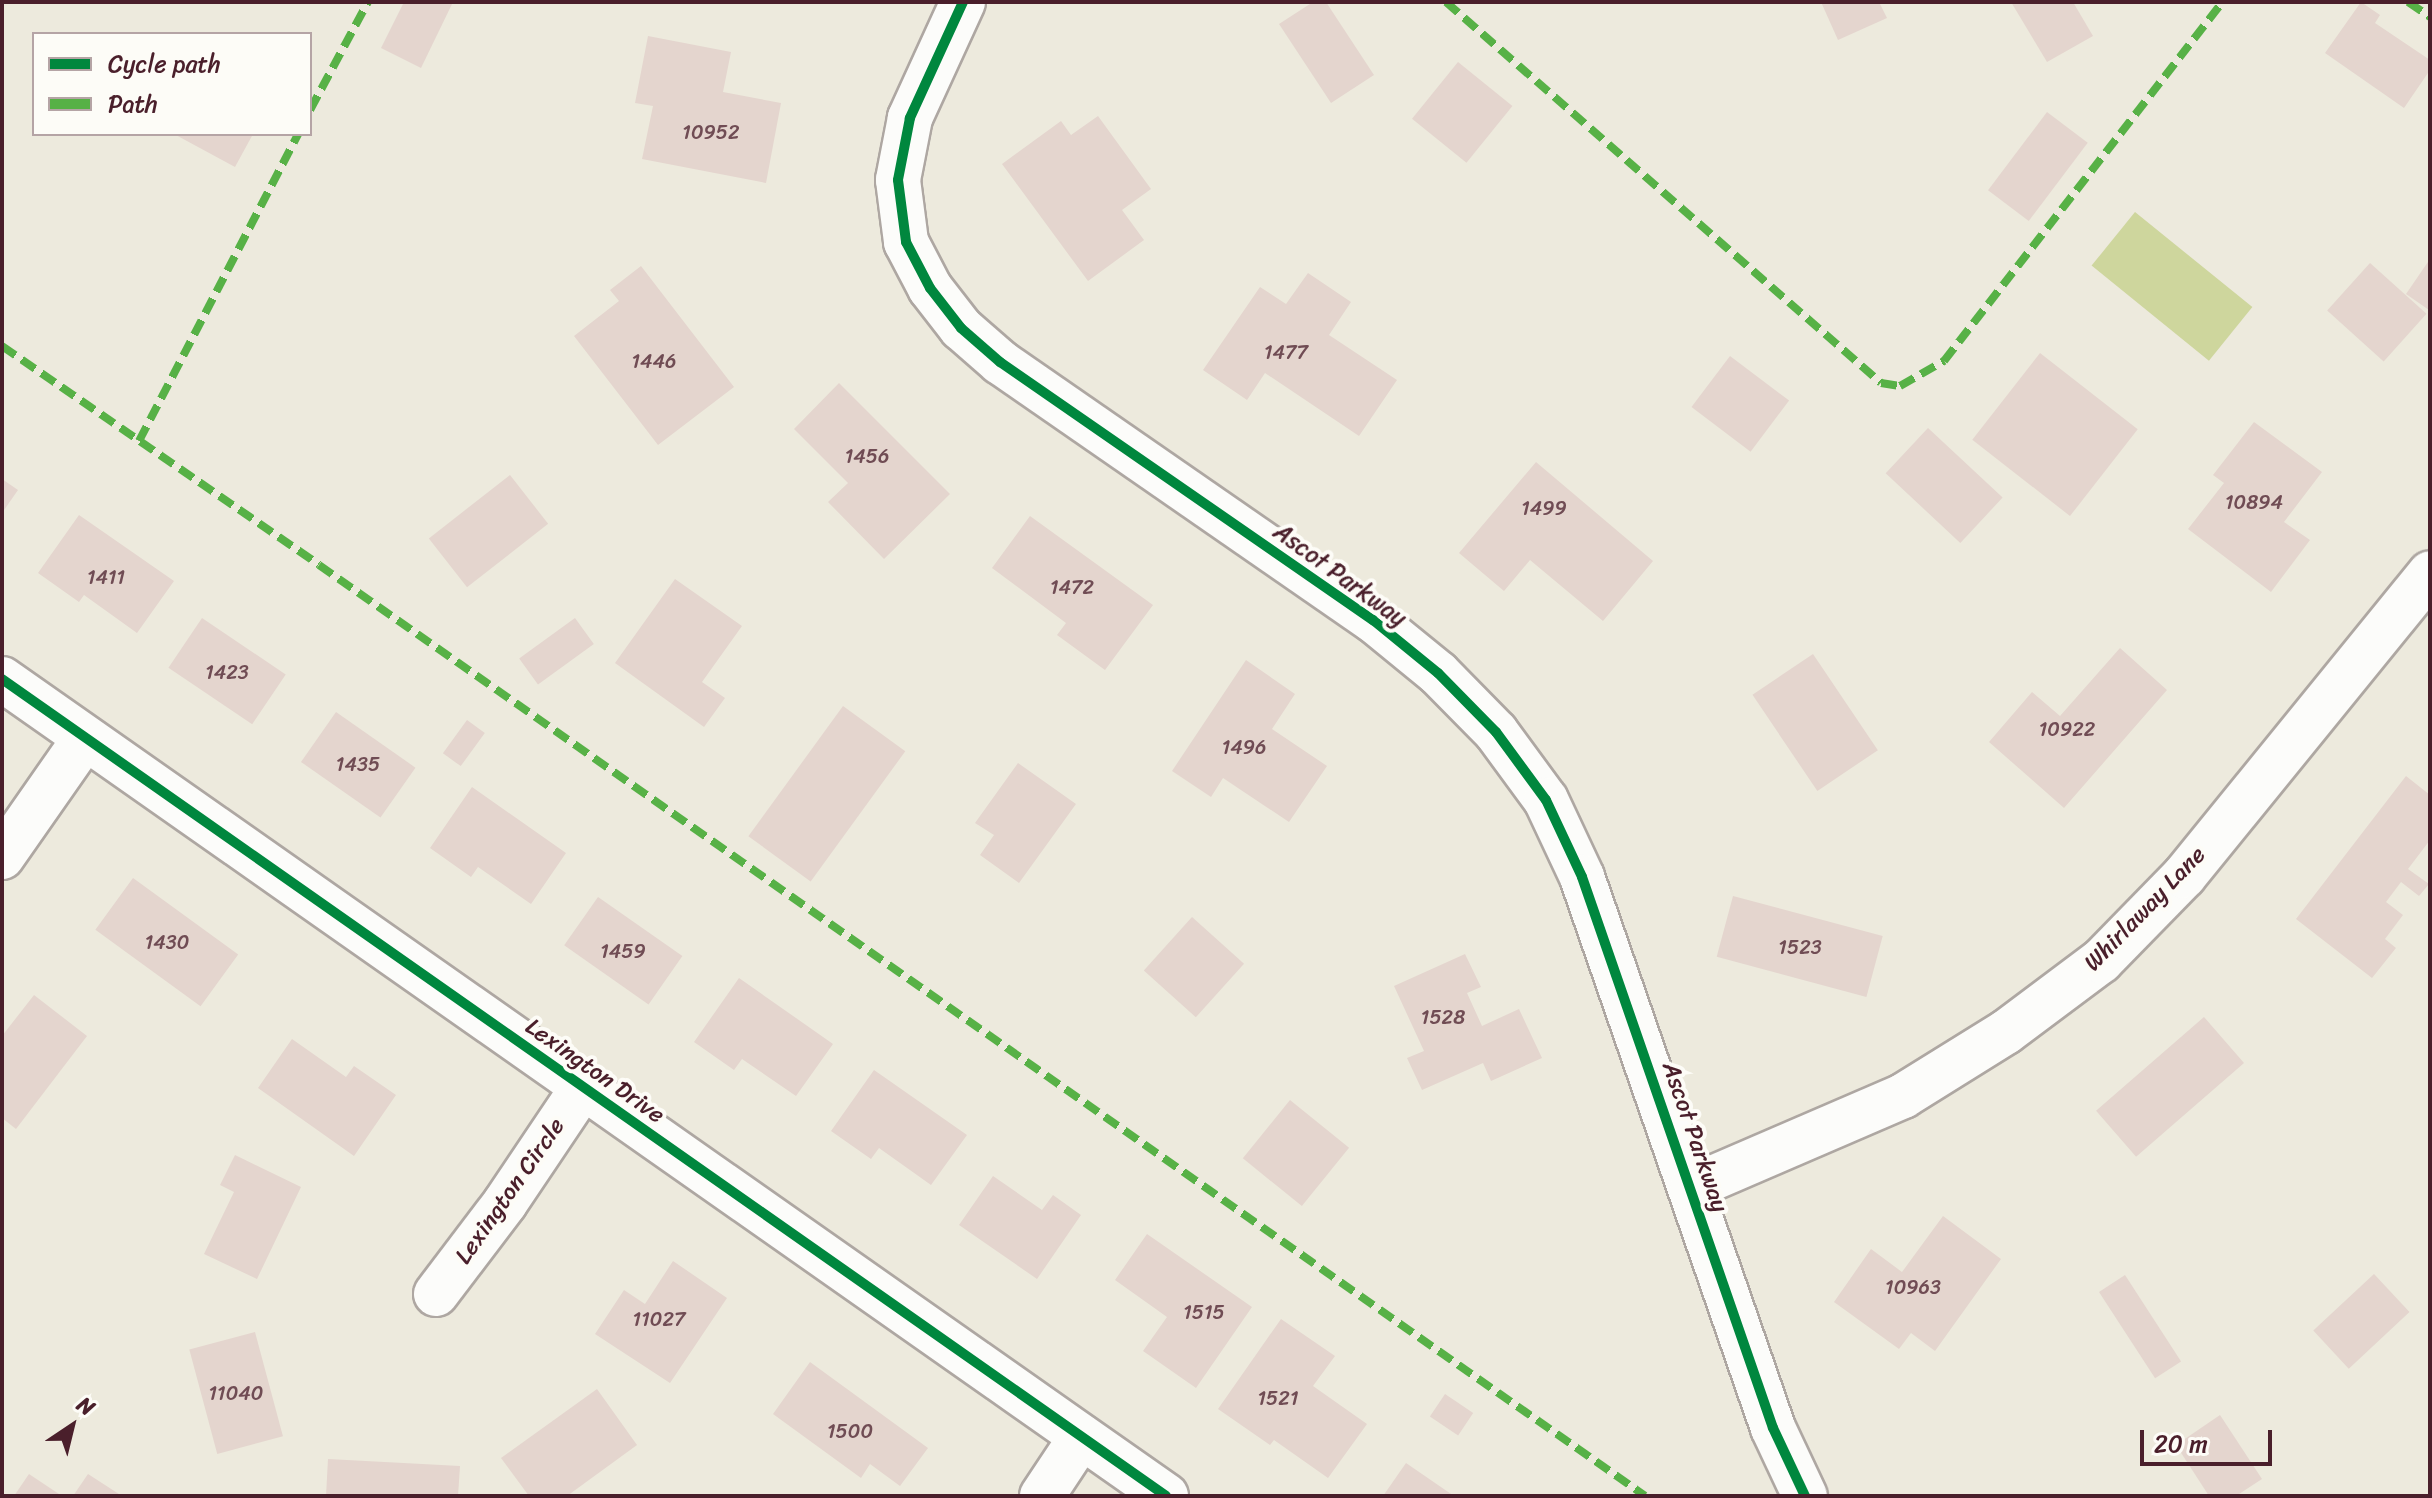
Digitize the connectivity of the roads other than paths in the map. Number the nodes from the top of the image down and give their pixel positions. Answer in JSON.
{"nodes":[{"id":1,"x":963,"y":2,"type":"edge"},
{"id":2,"x":2430,"y":573,"type":"edge"},
{"id":3,"x":2,"y":679,"type":"edge"},
{"id":4,"x":85,"y":738,"type":"junction"},
{"id":5,"x":2,"y":857,"type":"edge"},
{"id":6,"x":583,"y":1087,"type":"junction"},
{"id":7,"x":1692,"y":1187,"type":"junction"},
{"id":8,"x":436,"y":1294,"type":"dead end"},
{"id":9,"x":1081,"y":1437,"type":"junction"},
{"id":10,"x":1042,"y":1496,"type":"edge"},
{"id":11,"x":1166,"y":1496,"type":"edge"},
{"id":12,"x":1805,"y":1496,"type":"edge"}],
"edges":[{"from":1,"to":7,"type":"street","name":"Ascot Parkway"},
{"from":2,"to":7,"type":"street","name":"Whirlaway Lane"},
{"from":3,"to":4,"type":"street","name":"Lexington Drive"},
{"from":4,"to":5,"type":"street"},
{"from":4,"to":6,"type":"street","name":"Lexington Drive"},
{"from":6,"to":8,"type":"street","name":"Lexington Circle"},
{"from":6,"to":9,"type":"street","name":"Lexington Drive"},
{"from":7,"to":12,"type":"street","name":"Ascot Parkway"},
{"from":9,"to":10,"type":"street"},
{"from":9,"to":11,"type":"street","name":"Lexington Drive"}]}
